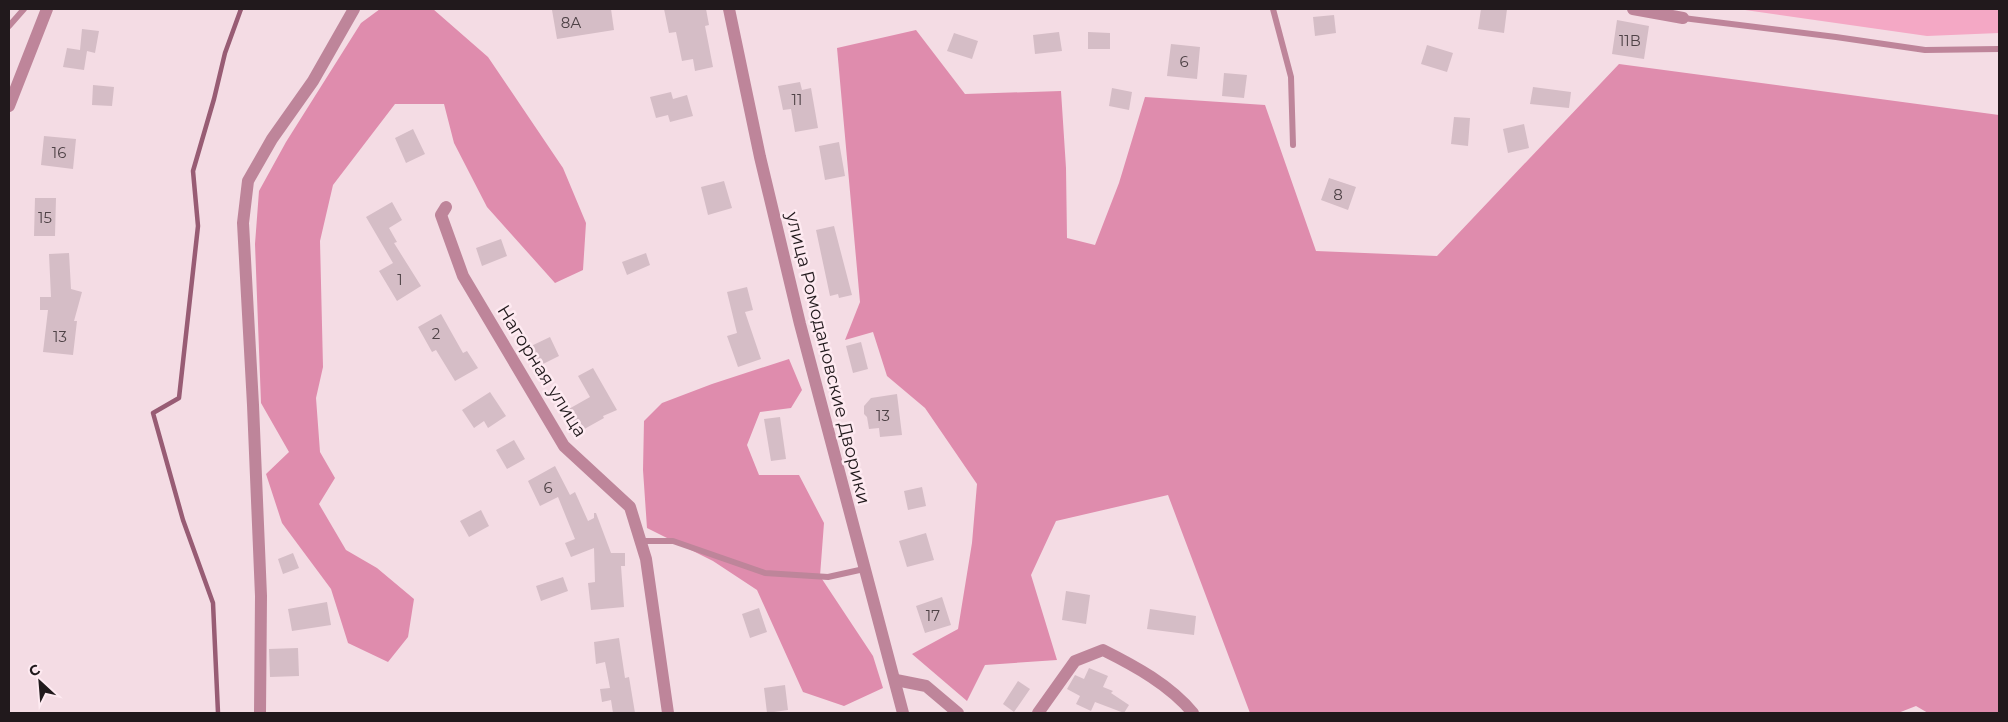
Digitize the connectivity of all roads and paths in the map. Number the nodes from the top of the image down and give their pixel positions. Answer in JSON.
{"nodes":[{"id":1,"x":24,"y":9,"type":"edge"},
{"id":2,"x":47,"y":9,"type":"edge"},
{"id":3,"x":354,"y":9,"type":"edge"},
{"id":4,"x":729,"y":9,"type":"edge"},
{"id":5,"x":1273,"y":9,"type":"edge"},
{"id":6,"x":1632,"y":9,"type":"edge"},
{"id":7,"x":1683,"y":18,"type":"joint"},
{"id":8,"x":9,"y":26,"type":"edge"},
{"id":9,"x":1999,"y":49,"type":"edge"},
{"id":10,"x":9,"y":106,"type":"edge"},
{"id":11,"x":1293,"y":145,"type":"dead end"},
{"id":12,"x":446,"y":207,"type":"dead end"},
{"id":13,"x":641,"y":541,"type":"junction"},
{"id":14,"x":864,"y":569,"type":"junction"},
{"id":15,"x":896,"y":680,"type":"junction"},
{"id":16,"x":260,"y":713,"type":"edge"},
{"id":17,"x":668,"y":713,"type":"edge"},
{"id":18,"x":903,"y":713,"type":"edge"},
{"id":19,"x":958,"y":713,"type":"edge"},
{"id":20,"x":1038,"y":713,"type":"edge"},
{"id":21,"x":1193,"y":713,"type":"edge"}],
"edges":[{"from":1,"to":8,"type":"lane"},
{"from":2,"to":10,"type":"street"},
{"from":3,"to":16,"type":"street"},
{"from":4,"to":14,"type":"street","name":"улица Ромодановские Дворики"},
{"from":5,"to":11,"type":"lane"},
{"from":6,"to":7,"type":"street"},
{"from":7,"to":9,"type":"lane"},
{"from":12,"to":13,"type":"street","name":"Нагорная улица"},
{"from":13,"to":14,"type":"lane"},
{"from":13,"to":17,"type":"street","name":"Нагорная улица"},
{"from":14,"to":15,"type":"street","name":"улица Ромодановские Дворики"},
{"from":15,"to":18,"type":"street","name":"улица Ромодановские Дворики"},
{"from":15,"to":19,"type":"street"},
{"from":20,"to":21,"type":"street"}]}
